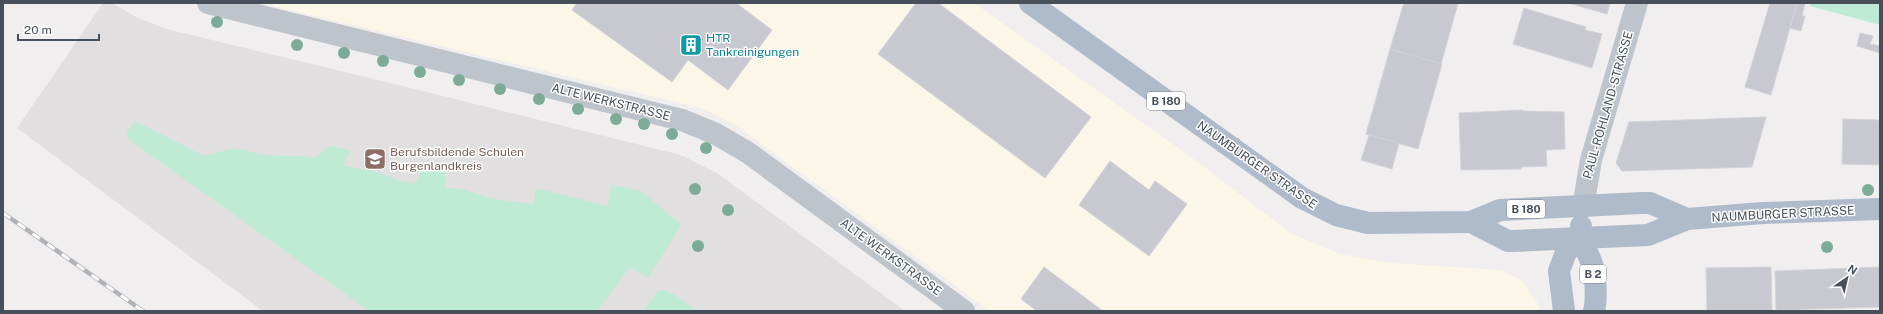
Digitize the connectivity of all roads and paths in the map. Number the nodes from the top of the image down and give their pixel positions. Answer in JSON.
{"nodes":[{"id":1,"x":208,"y":3,"type":"edge"},
{"id":2,"x":1030,"y":3,"type":"edge"},
{"id":3,"x":1637,"y":3,"type":"edge"},
{"id":4,"x":1583,"y":207,"type":"junction"},
{"id":5,"x":1880,"y":209,"type":"edge"},
{"id":6,"x":1687,"y":219,"type":"junction"},
{"id":7,"x":1471,"y":222,"type":"junction"},
{"id":8,"x":1580,"y":238,"type":"junction"},
{"id":9,"x":964,"y":311,"type":"edge"},
{"id":10,"x":1564,"y":311,"type":"edge"},
{"id":11,"x":1594,"y":311,"type":"edge"}],
"edges":[{"from":1,"to":9,"type":"street","name":"ALTE WERKSTRASSE"},
{"from":2,"to":7,"type":"main road","name":"NAUMBURGER STRASSE","number":"B 180"},
{"from":3,"to":4,"type":"street","name":"PAUL-ROHLAND-STRASSE"},
{"from":4,"to":6,"type":"main road","name":"NAUMBURGER STRASSE"},
{"from":4,"to":7,"type":"main road","name":"NAUMBURGER STRASSE","number":"B 180"},
{"from":4,"to":8,"type":"main road"},
{"from":5,"to":6,"type":"main road","name":"NAUMBURGER STRASSE"},
{"from":6,"to":8,"type":"main road","name":"NAUMBURGER STRASSE"},
{"from":7,"to":8,"type":"main road","name":"NAUMBURGER STRASSE","number":"B 180"},
{"from":8,"to":10,"type":"main road","number":"B 2"},
{"from":8,"to":11,"type":"main road","number":"B 2"}]}
